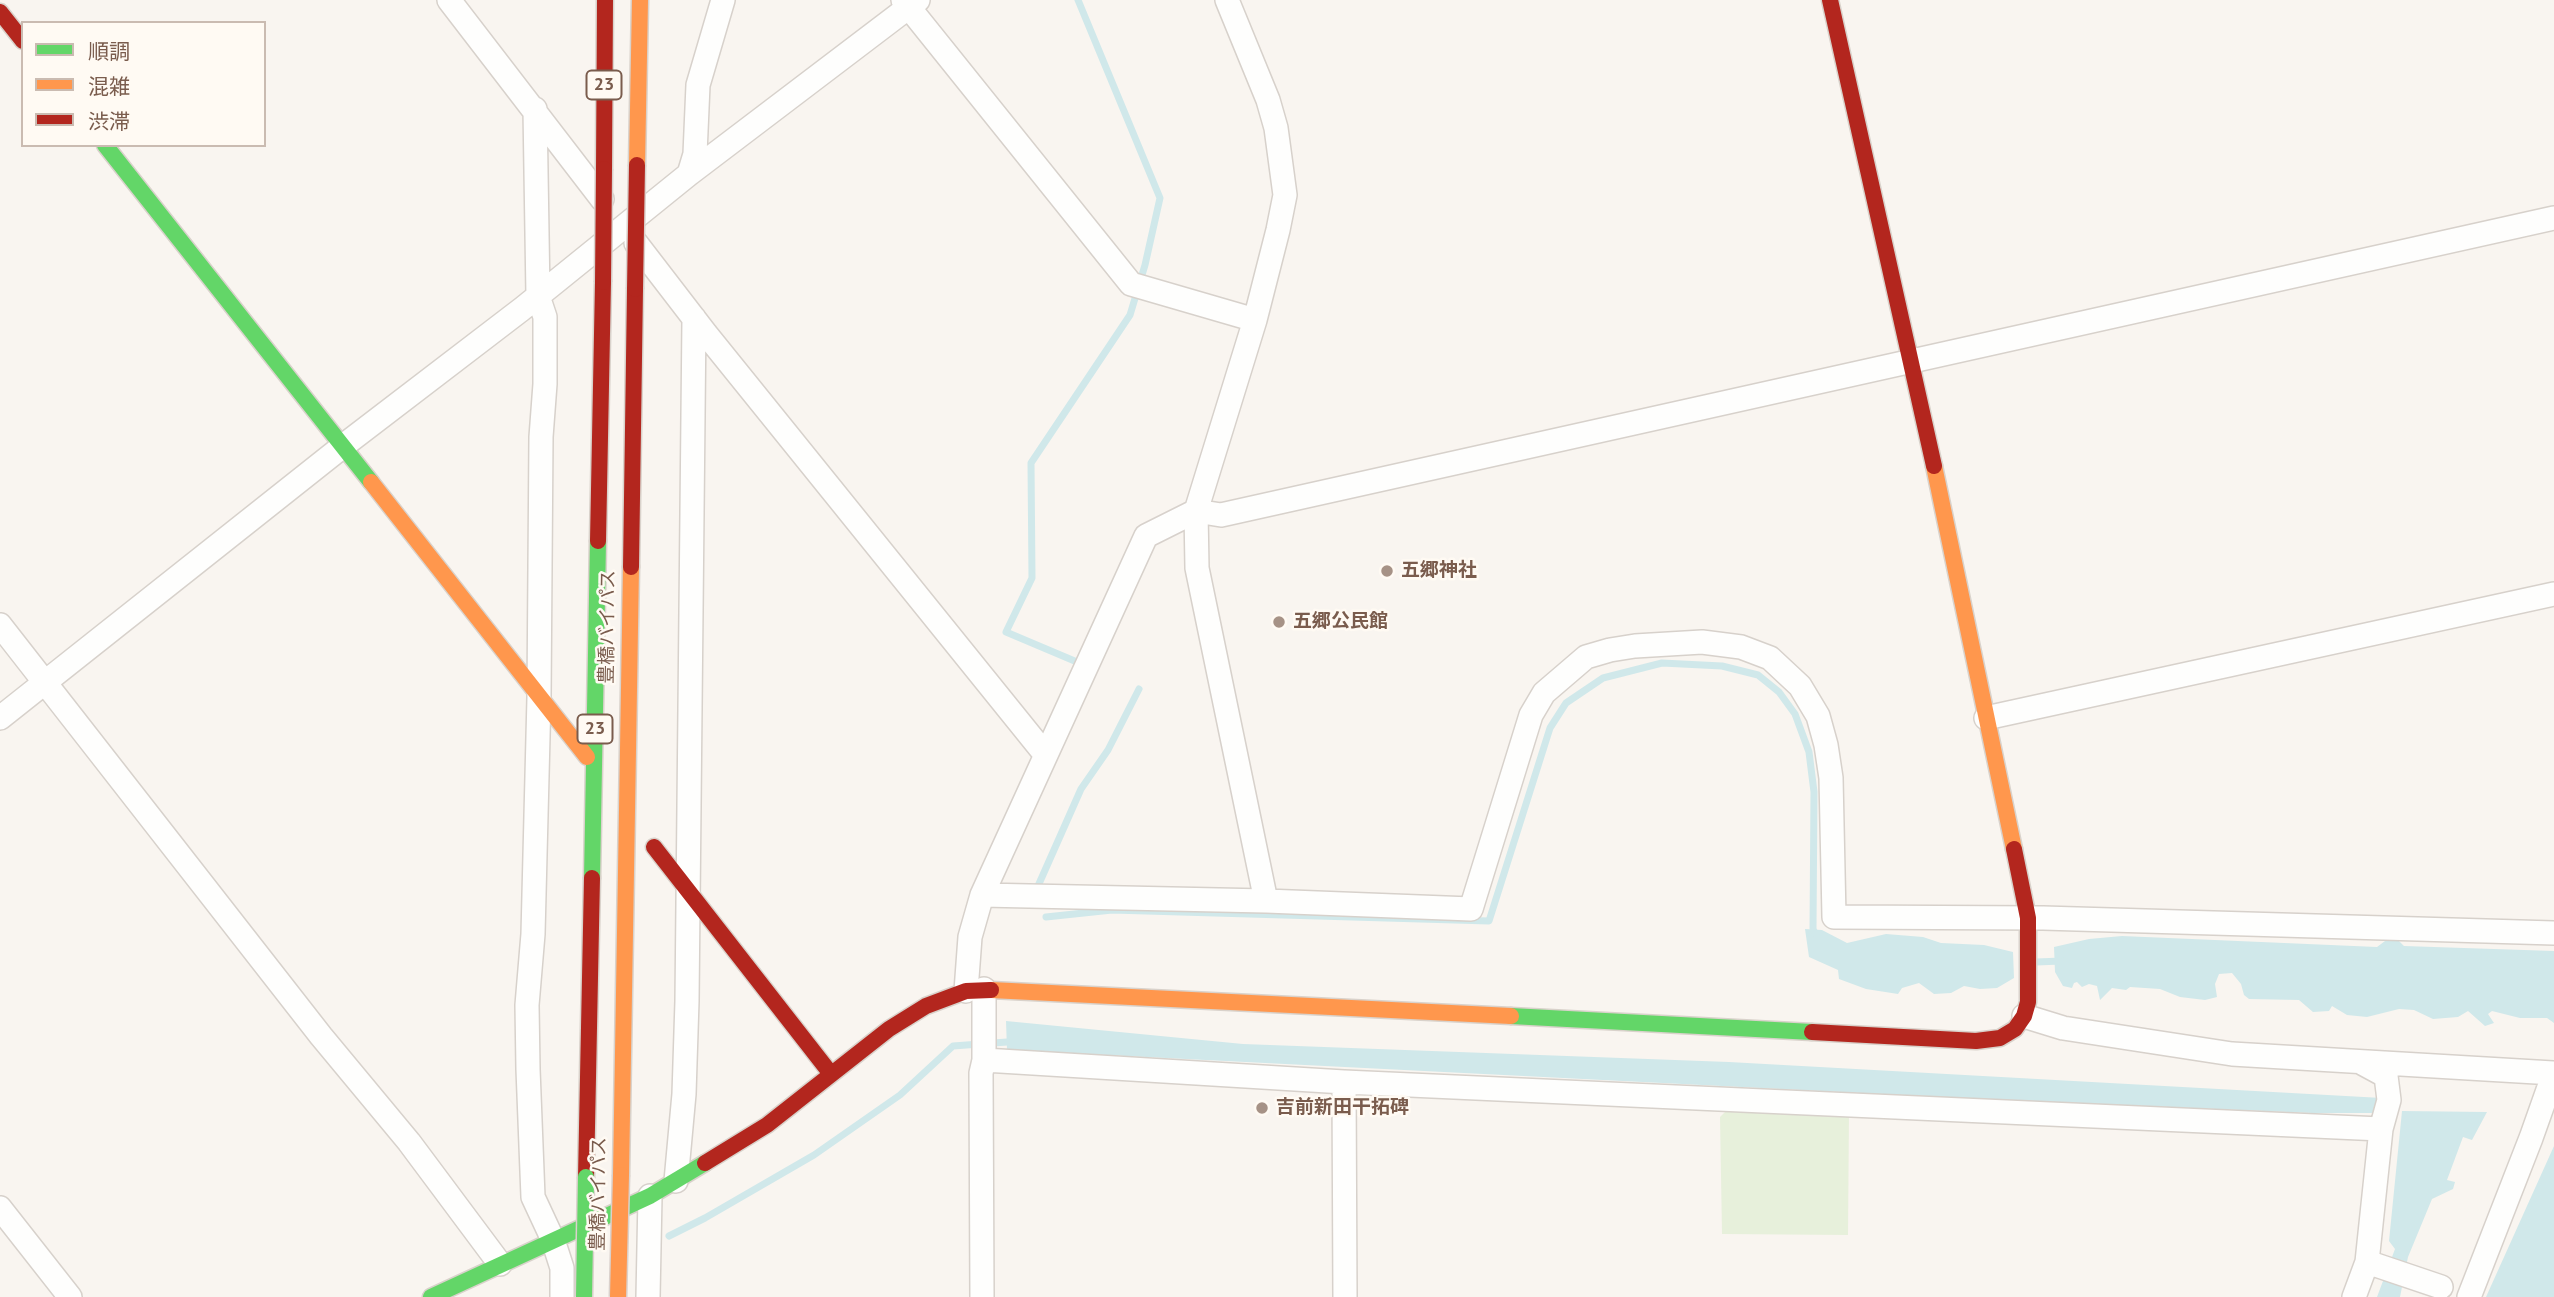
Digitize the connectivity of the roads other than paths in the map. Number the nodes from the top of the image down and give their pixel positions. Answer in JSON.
{"nodes":[{"id":1,"x":449,"y":0,"type":"edge"},
{"id":2,"x":606,"y":0,"type":"edge"},
{"id":3,"x":640,"y":0,"type":"edge"},
{"id":4,"x":723,"y":0,"type":"edge"},
{"id":5,"x":1227,"y":0,"type":"edge"},
{"id":6,"x":1830,"y":0,"type":"edge"},
{"id":7,"x":910,"y":3,"type":"edge"},
{"id":8,"x":0,"y":12,"type":"edge"},
{"id":9,"x":21,"y":38,"type":"edge"},
{"id":10,"x":535,"y":109,"type":"junction"},
{"id":11,"x":107,"y":147,"type":"edge"},
{"id":12,"x":689,"y":174,"type":"junction"},
{"id":13,"x":2554,"y":218,"type":"edge"},
{"id":14,"x":623,"y":227,"type":"junction"},
{"id":15,"x":538,"y":296,"type":"junction"},
{"id":16,"x":694,"y":318,"type":"junction"},
{"id":17,"x":1255,"y":320,"type":"junction"},
{"id":18,"x":1912,"y":362,"type":"junction"},
{"id":19,"x":342,"y":446,"type":"junction"},
{"id":20,"x":1196,"y":511,"type":"junction"},
{"id":21,"x":2554,"y":594,"type":"edge"},
{"id":22,"x":0,"y":625,"type":"edge"},
{"id":23,"x":45,"y":683,"type":"junction"},
{"id":24,"x":539,"y":697,"type":"junction"},
{"id":25,"x":0,"y":718,"type":"edge"},
{"id":26,"x":1986,"y":718,"type":"junction"},
{"id":27,"x":1045,"y":754,"type":"junction"},
{"id":28,"x":587,"y":757,"type":"dead end"},
{"id":29,"x":654,"y":847,"type":"dead end"},
{"id":30,"x":687,"y":889,"type":"junction"},
{"id":31,"x":982,"y":895,"type":"junction"},
{"id":32,"x":1266,"y":901,"type":"junction"},
{"id":33,"x":2028,"y":918,"type":"junction"},
{"id":34,"x":2554,"y":933,"type":"edge"},
{"id":35,"x":975,"y":990,"type":"junction"},
{"id":36,"x":2024,"y":1016,"type":"junction"},
{"id":37,"x":984,"y":1057,"type":"junction"},
{"id":38,"x":2356,"y":1060,"type":"junction"},
{"id":39,"x":2554,"y":1073,"type":"edge"},
{"id":40,"x":831,"y":1074,"type":"junction"},
{"id":41,"x":1344,"y":1082,"type":"junction"},
{"id":42,"x":2381,"y":1129,"type":"junction"},
{"id":43,"x":677,"y":1181,"type":"junction"},
{"id":44,"x":650,"y":1196,"type":"junction"},
{"id":45,"x":0,"y":1208,"type":"edge"},
{"id":46,"x":554,"y":1240,"type":"junction"},
{"id":47,"x":2367,"y":1262,"type":"junction"},
{"id":48,"x":500,"y":1264,"type":"junction"},
{"id":49,"x":2441,"y":1287,"type":"dead end"},
{"id":50,"x":70,"y":1297,"type":"edge"},
{"id":51,"x":431,"y":1297,"type":"edge"},
{"id":52,"x":562,"y":1297,"type":"edge"},
{"id":53,"x":584,"y":1297,"type":"edge"},
{"id":54,"x":618,"y":1297,"type":"edge"},
{"id":55,"x":648,"y":1297,"type":"edge"},
{"id":56,"x":982,"y":1297,"type":"edge"},
{"id":57,"x":1345,"y":1297,"type":"edge"},
{"id":58,"x":2354,"y":1297,"type":"edge"},
{"id":59,"x":2469,"y":1297,"type":"edge"}],
"edges":[{"from":1,"to":10,"type":"street"},
{"from":2,"to":53,"type":"main road","name":"豊橋バイパス","number":"23","bridge":true},
{"from":3,"to":54,"type":"main road","name":"豊橋バイパス","number":"23","bridge":true},
{"from":4,"to":12,"type":"street"},
{"from":5,"to":17,"type":"street"},
{"from":6,"to":18,"type":"main road"},
{"from":7,"to":12,"type":"street"},
{"from":7,"to":17,"type":"street"},
{"from":8,"to":9,"type":"main road"},
{"from":10,"to":14,"type":"street"},
{"from":10,"to":15,"type":"street"},
{"from":11,"to":19,"type":"main road"},
{"from":12,"to":14,"type":"street"},
{"from":13,"to":18,"type":"street"},
{"from":14,"to":15,"type":"street"},
{"from":14,"to":16,"type":"street"},
{"from":15,"to":19,"type":"street"},
{"from":15,"to":24,"type":"street"},
{"from":16,"to":27,"type":"street"},
{"from":16,"to":30,"type":"street"},
{"from":17,"to":20,"type":"street"},
{"from":18,"to":20,"type":"street"},
{"from":18,"to":26,"type":"main road"},
{"from":19,"to":23,"type":"street"},
{"from":19,"to":24,"type":"main road"},
{"from":20,"to":27,"type":"street"},
{"from":20,"to":32,"type":"street"},
{"from":21,"to":26,"type":"street"},
{"from":22,"to":23,"type":"street"},
{"from":23,"to":25,"type":"street"},
{"from":23,"to":48,"type":"street"},
{"from":24,"to":28,"type":"main road"},
{"from":24,"to":46,"type":"street"},
{"from":26,"to":33,"type":"main road"},
{"from":27,"to":31,"type":"street"},
{"from":29,"to":30,"type":"main road"},
{"from":30,"to":40,"type":"main road"},
{"from":30,"to":43,"type":"street"},
{"from":31,"to":32,"type":"street"},
{"from":31,"to":35,"type":"street"},
{"from":32,"to":33,"type":"street"},
{"from":33,"to":34,"type":"street"},
{"from":33,"to":36,"type":"main road"},
{"from":35,"to":36,"type":"main road"},
{"from":35,"to":37,"type":"street"},
{"from":35,"to":40,"type":"main road"},
{"from":36,"to":38,"type":"street"},
{"from":37,"to":41,"type":"street"},
{"from":37,"to":56,"type":"street"},
{"from":38,"to":39,"type":"street"},
{"from":38,"to":42,"type":"street"},
{"from":39,"to":59,"type":"street"},
{"from":40,"to":43,"type":"main road"},
{"from":41,"to":42,"type":"street"},
{"from":41,"to":57,"type":"street"},
{"from":42,"to":47,"type":"street"},
{"from":43,"to":44,"type":"main road"},
{"from":44,"to":46,"type":"main road"},
{"from":44,"to":55,"type":"street"},
{"from":45,"to":50,"type":"street"},
{"from":46,"to":48,"type":"main road"},
{"from":46,"to":52,"type":"street"},
{"from":47,"to":49,"type":"street"},
{"from":47,"to":58,"type":"street"},
{"from":48,"to":51,"type":"main road"}]}
